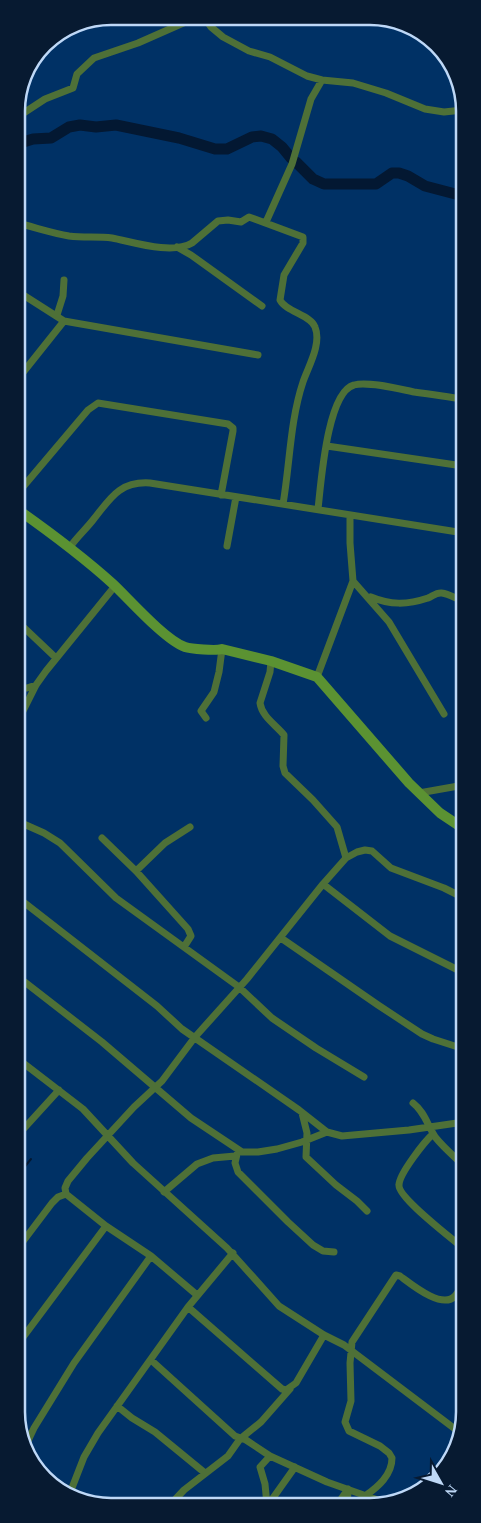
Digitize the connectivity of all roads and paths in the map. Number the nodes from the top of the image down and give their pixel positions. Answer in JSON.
{"nodes":[{"id":1,"x":179,"y":25,"type":"edge"},
{"id":2,"x":210,"y":25,"type":"edge"},
{"id":3,"x":322,"y":80,"type":"junction"},
{"id":4,"x":456,"y":111,"type":"edge"},
{"id":5,"x":25,"y":112,"type":"edge"},
{"id":6,"x":266,"y":222,"type":"junction"},
{"id":7,"x":25,"y":225,"type":"edge"},
{"id":8,"x":177,"y":247,"type":"junction"},
{"id":9,"x":64,"y":280,"type":"dead end"},
{"id":10,"x":25,"y":296,"type":"edge"},
{"id":11,"x":262,"y":306,"type":"dead end"},
{"id":12,"x":57,"y":316,"type":"junction"},
{"id":13,"x":64,"y":321,"type":"junction"},
{"id":14,"x":258,"y":355,"type":"dead end"},
{"id":15,"x":25,"y":370,"type":"edge"},
{"id":16,"x":456,"y":398,"type":"edge"},
{"id":17,"x":326,"y":446,"type":"junction"},
{"id":18,"x":456,"y":465,"type":"edge"},
{"id":19,"x":25,"y":485,"type":"edge"},
{"id":20,"x":221,"y":494,"type":"junction"},
{"id":21,"x":236,"y":497,"type":"junction"},
{"id":22,"x":282,"y":504,"type":"junction"},
{"id":23,"x":318,"y":509,"type":"junction"},
{"id":24,"x":25,"y":515,"type":"edge"},
{"id":25,"x":350,"y":515,"type":"junction"},
{"id":26,"x":456,"y":532,"type":"edge"},
{"id":27,"x":227,"y":546,"type":"dead end"},
{"id":28,"x":70,"y":547,"type":"junction"},
{"id":29,"x":353,"y":581,"type":"junction"},
{"id":30,"x":115,"y":586,"type":"junction"},
{"id":31,"x":368,"y":596,"type":"junction"},
{"id":32,"x":456,"y":598,"type":"edge"},
{"id":33,"x":25,"y":629,"type":"edge"},
{"id":34,"x":222,"y":649,"type":"junction"},
{"id":35,"x":56,"y":658,"type":"junction"},
{"id":36,"x":271,"y":661,"type":"junction"},
{"id":37,"x":316,"y":677,"type":"junction"},
{"id":38,"x":36,"y":685,"type":"junction"},
{"id":39,"x":25,"y":688,"type":"edge"},
{"id":40,"x":26,"y":704,"type":"edge"},
{"id":41,"x":444,"y":714,"type":"dead end"},
{"id":42,"x":206,"y":718,"type":"dead end"},
{"id":43,"x":456,"y":786,"type":"edge"},
{"id":44,"x":419,"y":793,"type":"junction"},
{"id":45,"x":456,"y":824,"type":"edge"},
{"id":46,"x":25,"y":825,"type":"edge"},
{"id":47,"x":190,"y":826,"type":"dead end"},
{"id":48,"x":102,"y":838,"type":"dead end"},
{"id":49,"x":346,"y":858,"type":"junction"},
{"id":50,"x":136,"y":871,"type":"junction"},
{"id":51,"x":322,"y":884,"type":"junction"},
{"id":52,"x":456,"y":894,"type":"edge"},
{"id":53,"x":25,"y":903,"type":"edge"},
{"id":54,"x":281,"y":938,"type":"junction"},
{"id":55,"x":184,"y":947,"type":"junction"},
{"id":56,"x":456,"y":969,"type":"edge"},
{"id":57,"x":25,"y":982,"type":"edge"},
{"id":58,"x":238,"y":987,"type":"junction"},
{"id":59,"x":194,"y":1037,"type":"junction"},
{"id":60,"x":456,"y":1046,"type":"edge"},
{"id":61,"x":25,"y":1064,"type":"edge"},
{"id":62,"x":364,"y":1077,"type":"dead end"},
{"id":63,"x":156,"y":1088,"type":"junction"},
{"id":64,"x":59,"y":1090,"type":"junction"},
{"id":65,"x":413,"y":1103,"type":"dead end"},
{"id":66,"x":302,"y":1113,"type":"junction"},
{"id":67,"x":456,"y":1124,"type":"edge"},
{"id":68,"x":25,"y":1127,"type":"edge"},
{"id":69,"x":432,"y":1130,"type":"junction"},
{"id":70,"x":327,"y":1132,"type":"junction"},
{"id":71,"x":108,"y":1136,"type":"junction"},
{"id":72,"x":306,"y":1140,"type":"junction"},
{"id":73,"x":236,"y":1153,"type":"junction"},
{"id":74,"x":456,"y":1157,"type":"edge"},
{"id":75,"x":164,"y":1192,"type":"junction"},
{"id":76,"x":66,"y":1194,"type":"junction"},
{"id":77,"x":367,"y":1211,"type":"dead end"},
{"id":78,"x":106,"y":1226,"type":"junction"},
{"id":79,"x":25,"y":1239,"type":"edge"},
{"id":80,"x":456,"y":1242,"type":"edge"},
{"id":81,"x":334,"y":1252,"type":"dead end"},
{"id":82,"x":233,"y":1254,"type":"junction"},
{"id":83,"x":152,"y":1256,"type":"junction"},
{"id":84,"x":197,"y":1295,"type":"junction"},
{"id":85,"x":456,"y":1295,"type":"edge"},
{"id":86,"x":188,"y":1307,"type":"junction"},
{"id":87,"x":25,"y":1335,"type":"edge"},
{"id":88,"x":324,"y":1335,"type":"junction"},
{"id":89,"x":350,"y":1350,"type":"junction"},
{"id":90,"x":151,"y":1360,"type":"junction"},
{"id":91,"x":290,"y":1389,"type":"junction"},
{"id":92,"x":117,"y":1406,"type":"junction"},
{"id":93,"x":454,"y":1428,"type":"edge"},
{"id":94,"x":30,"y":1438,"type":"edge"},
{"id":95,"x":240,"y":1439,"type":"junction"},
{"id":96,"x":270,"y":1456,"type":"junction"},
{"id":97,"x":294,"y":1467,"type":"junction"},
{"id":98,"x":205,"y":1473,"type":"junction"},
{"id":99,"x":72,"y":1488,"type":"edge"},
{"id":100,"x":348,"y":1490,"type":"junction"},
{"id":101,"x":365,"y":1496,"type":"junction"},
{"id":102,"x":176,"y":1498,"type":"edge"},
{"id":103,"x":267,"y":1498,"type":"edge"},
{"id":104,"x":273,"y":1498,"type":"edge"},
{"id":105,"x":343,"y":1498,"type":"edge"},
{"id":106,"x":347,"y":1498,"type":"edge"},
{"id":107,"x":371,"y":1498,"type":"edge"}],
"edges":[{"from":1,"to":5,"type":"street"},
{"from":2,"to":3,"type":"street"},
{"from":3,"to":4,"type":"street"},
{"from":3,"to":6,"type":"street"},
{"from":6,"to":8,"type":"street"},
{"from":6,"to":22,"type":"street"},
{"from":7,"to":8,"type":"street"},
{"from":8,"to":11,"type":"street"},
{"from":9,"to":12,"type":"street"},
{"from":10,"to":12,"type":"street"},
{"from":12,"to":13,"type":"street"},
{"from":13,"to":14,"type":"street"},
{"from":13,"to":15,"type":"street"},
{"from":16,"to":17,"type":"street"},
{"from":17,"to":18,"type":"street"},
{"from":17,"to":23,"type":"street"},
{"from":19,"to":20,"type":"street"},
{"from":20,"to":21,"type":"street"},
{"from":20,"to":28,"type":"street"},
{"from":21,"to":22,"type":"street"},
{"from":21,"to":27,"type":"street"},
{"from":22,"to":23,"type":"street"},
{"from":23,"to":25,"type":"street"},
{"from":24,"to":28,"type":"street"},
{"from":25,"to":26,"type":"street"},
{"from":25,"to":29,"type":"street"},
{"from":28,"to":30,"type":"street"},
{"from":29,"to":31,"type":"street"},
{"from":29,"to":37,"type":"street"},
{"from":30,"to":34,"type":"street"},
{"from":30,"to":35,"type":"street"},
{"from":31,"to":32,"type":"street"},
{"from":31,"to":41,"type":"street"},
{"from":33,"to":35,"type":"street"},
{"from":34,"to":36,"type":"street"},
{"from":34,"to":42,"type":"street"},
{"from":35,"to":38,"type":"street"},
{"from":36,"to":37,"type":"street"},
{"from":36,"to":49,"type":"street"},
{"from":37,"to":44,"type":"street"},
{"from":38,"to":39,"type":"street"},
{"from":38,"to":40,"type":"street"},
{"from":43,"to":44,"type":"street"},
{"from":44,"to":45,"type":"street"},
{"from":46,"to":55,"type":"street"},
{"from":47,"to":50,"type":"street"},
{"from":48,"to":50,"type":"street"},
{"from":49,"to":51,"type":"street"},
{"from":49,"to":52,"type":"street"},
{"from":50,"to":55,"type":"street"},
{"from":51,"to":54,"type":"street"},
{"from":51,"to":56,"type":"street"},
{"from":53,"to":59,"type":"street"},
{"from":54,"to":58,"type":"street"},
{"from":54,"to":60,"type":"street"},
{"from":55,"to":58,"type":"street"},
{"from":57,"to":63,"type":"street"},
{"from":58,"to":59,"type":"street"},
{"from":58,"to":62,"type":"street"},
{"from":59,"to":63,"type":"street"},
{"from":59,"to":66,"type":"street"},
{"from":61,"to":64,"type":"street"},
{"from":63,"to":71,"type":"street"},
{"from":63,"to":73,"type":"street"},
{"from":64,"to":68,"type":"street"},
{"from":64,"to":71,"type":"street"},
{"from":65,"to":69,"type":"street"},
{"from":66,"to":70,"type":"street"},
{"from":66,"to":72,"type":"street"},
{"from":67,"to":69,"type":"street"},
{"from":69,"to":70,"type":"street"},
{"from":69,"to":74,"type":"street"},
{"from":69,"to":80,"type":"street"},
{"from":70,"to":72,"type":"street"},
{"from":71,"to":75,"type":"street"},
{"from":71,"to":76,"type":"street"},
{"from":72,"to":73,"type":"street"},
{"from":72,"to":77,"type":"street"},
{"from":73,"to":75,"type":"street"},
{"from":73,"to":81,"type":"street"},
{"from":75,"to":82,"type":"street"},
{"from":76,"to":78,"type":"street"},
{"from":76,"to":79,"type":"street"},
{"from":78,"to":83,"type":"street"},
{"from":78,"to":87,"type":"street"},
{"from":82,"to":84,"type":"street"},
{"from":82,"to":88,"type":"street"},
{"from":83,"to":84,"type":"street"},
{"from":83,"to":94,"type":"street"},
{"from":84,"to":86,"type":"street"},
{"from":85,"to":89,"type":"street"},
{"from":86,"to":90,"type":"street"},
{"from":86,"to":91,"type":"street"},
{"from":88,"to":89,"type":"street"},
{"from":88,"to":91,"type":"street"},
{"from":89,"to":93,"type":"street"},
{"from":89,"to":101,"type":"street"},
{"from":90,"to":92,"type":"street"},
{"from":90,"to":95,"type":"street"},
{"from":91,"to":95,"type":"street"},
{"from":92,"to":98,"type":"street"},
{"from":92,"to":99,"type":"street"},
{"from":95,"to":96,"type":"street"},
{"from":95,"to":98,"type":"street"},
{"from":96,"to":97,"type":"street"},
{"from":96,"to":103,"type":"street"},
{"from":97,"to":100,"type":"street"},
{"from":97,"to":104,"type":"street"},
{"from":98,"to":102,"type":"street"},
{"from":100,"to":101,"type":"street"},
{"from":100,"to":105,"type":"street"},
{"from":100,"to":106,"type":"street"},
{"from":101,"to":107,"type":"street"}]}
